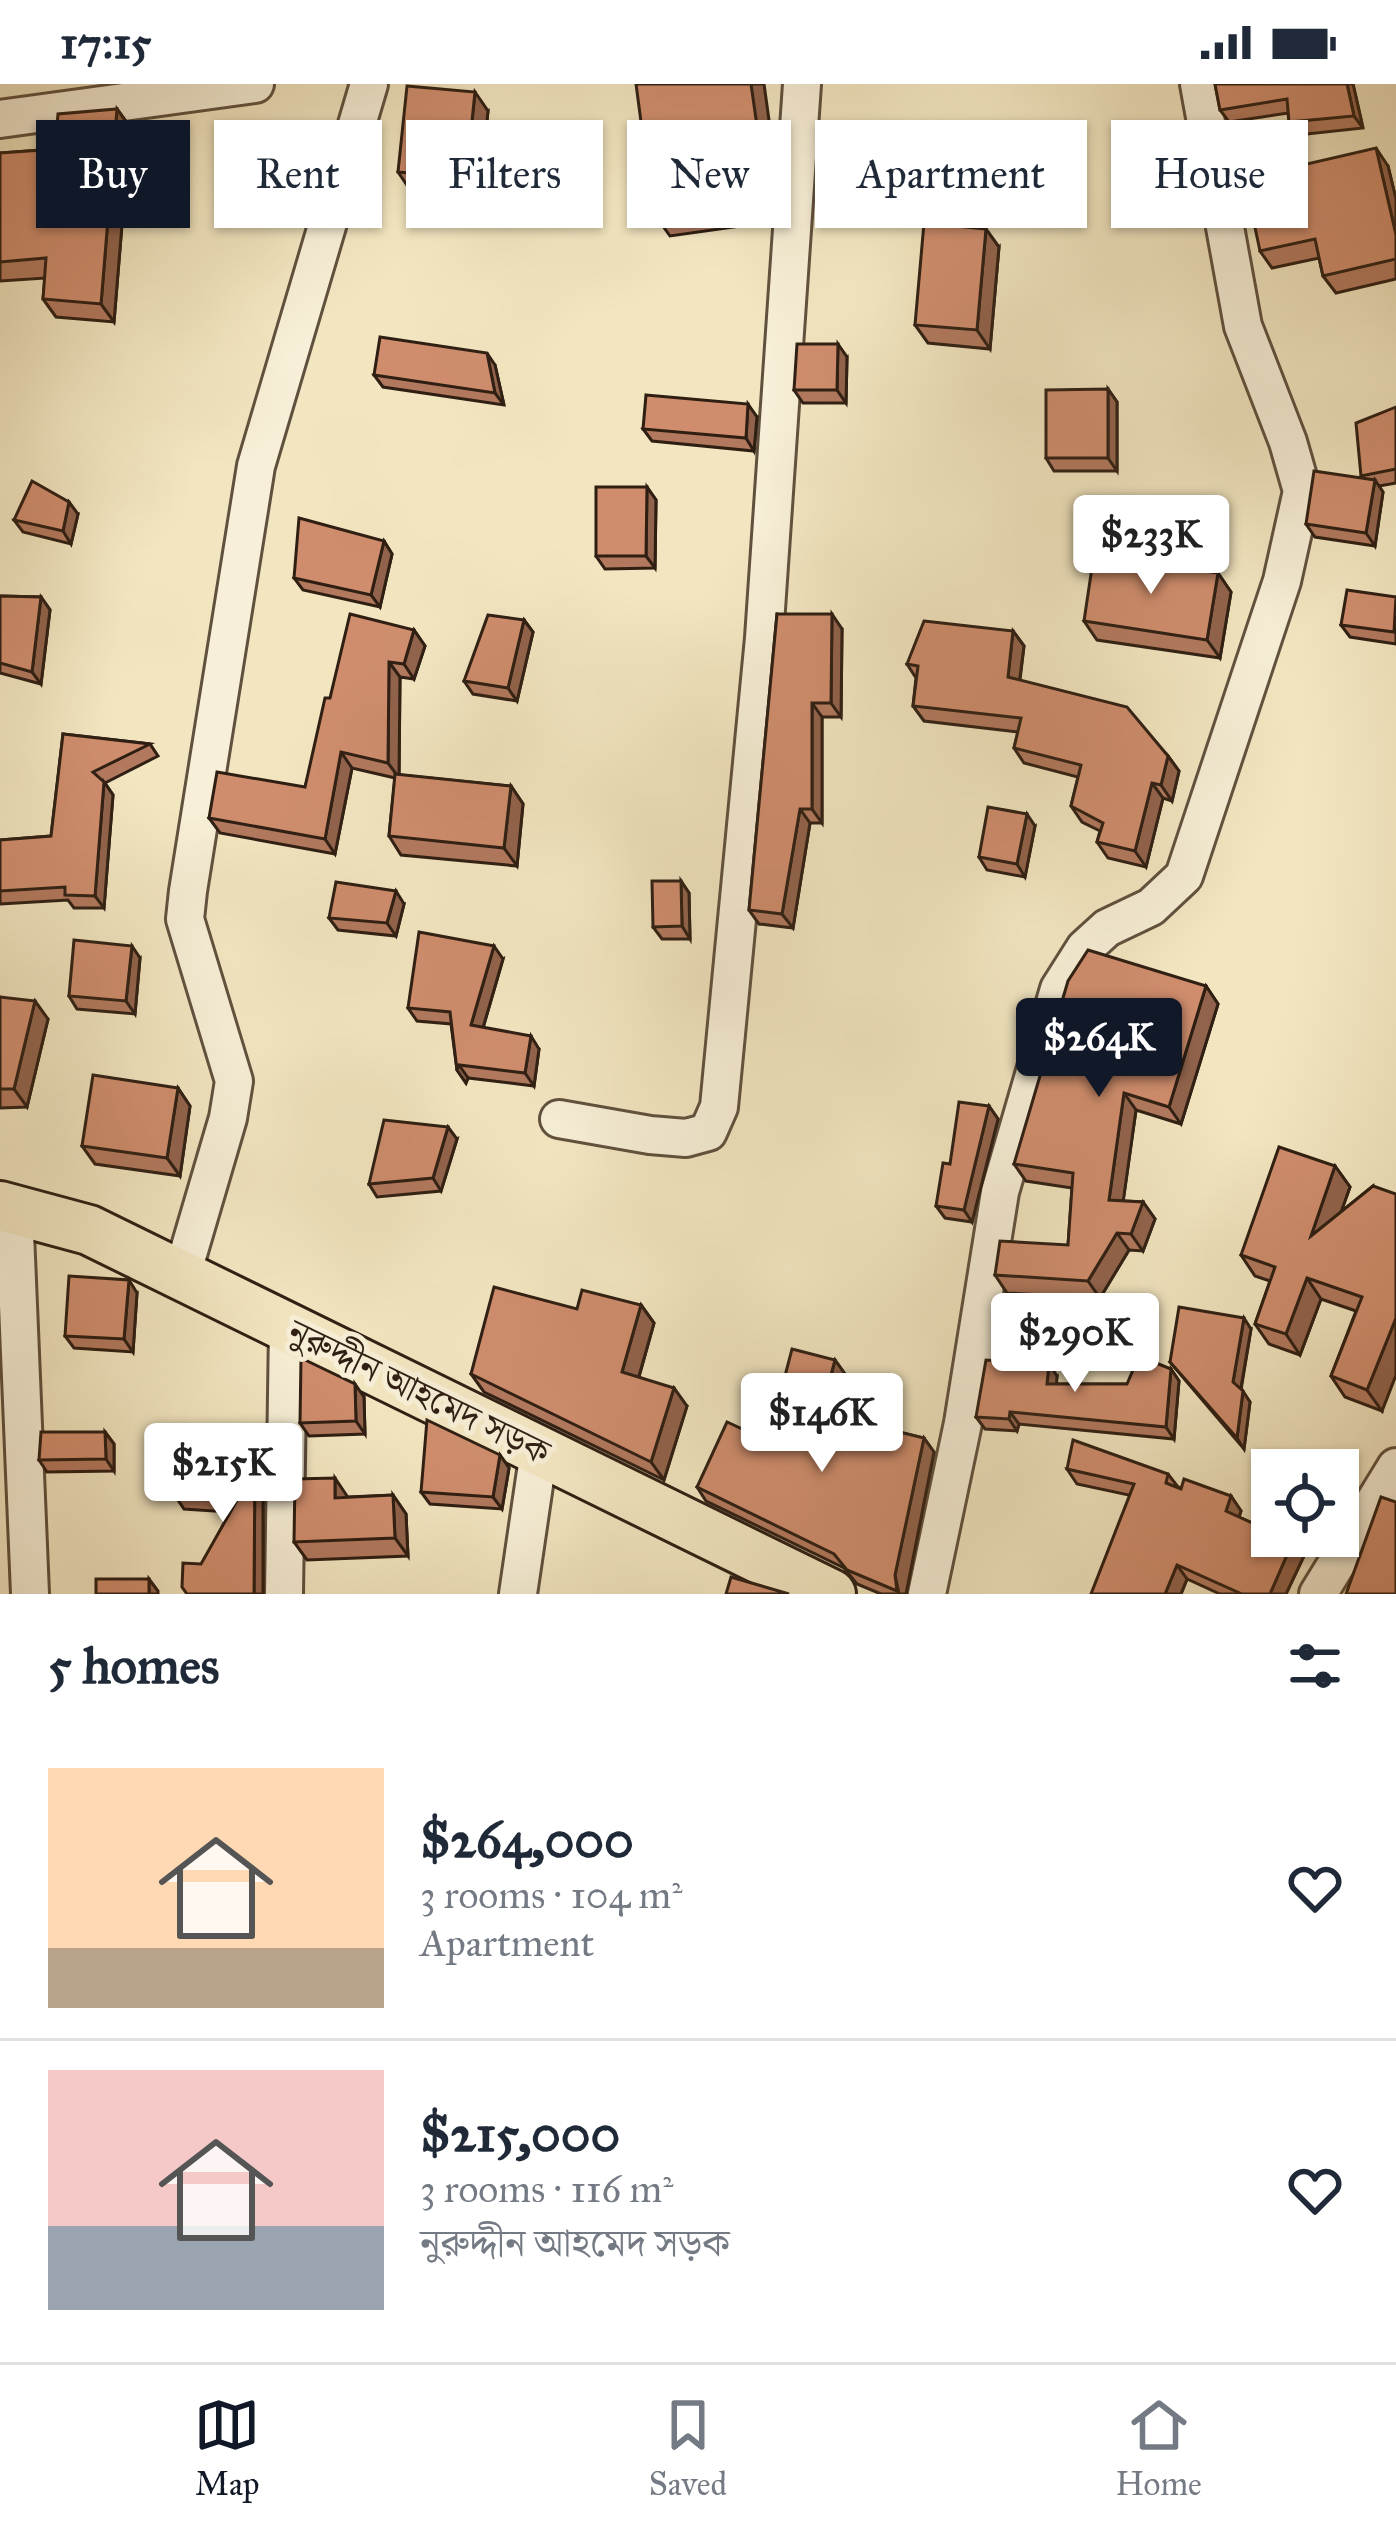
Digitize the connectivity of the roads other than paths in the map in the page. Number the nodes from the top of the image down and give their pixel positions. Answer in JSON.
{"nodes":[{"id":1,"x":256,"y":84,"type":"edge"},
{"id":2,"x":369,"y":84,"type":"edge"},
{"id":3,"x":802,"y":84,"type":"edge"},
{"id":4,"x":1198,"y":84,"type":"edge"},
{"id":5,"x":0,"y":119,"type":"edge"},
{"id":6,"x":560,"y":1119,"type":"dead end"},
{"id":7,"x":7,"y":1208,"type":"edge"},
{"id":8,"x":181,"y":1278,"type":"junction"},
{"id":9,"x":288,"y":1328,"type":"junction"},
{"id":10,"x":539,"y":1451,"type":"junction"},
{"id":11,"x":1396,"y":1467,"type":"edge"},
{"id":12,"x":30,"y":1594,"type":"edge"},
{"id":13,"x":284,"y":1594,"type":"edge"},
{"id":14,"x":518,"y":1594,"type":"edge"},
{"id":15,"x":831,"y":1594,"type":"edge"},
{"id":16,"x":928,"y":1594,"type":"edge"},
{"id":17,"x":1318,"y":1594,"type":"edge"}],
"edges":[{"from":1,"to":5,"type":"street"},
{"from":2,"to":8,"type":"street"},
{"from":3,"to":6,"type":"street"},
{"from":4,"to":16,"type":"street"},
{"from":7,"to":8,"type":"main road","name":"নুরুদ্দীন আহমেদ সড়ক"},
{"from":7,"to":12,"type":"street"},
{"from":8,"to":9,"type":"main road","name":"নুরুদ্দীন আহমেদ সড়ক"},
{"from":9,"to":10,"type":"main road","name":"নুরুদ্দীন আহমেদ সড়ক"},
{"from":9,"to":13,"type":"street"},
{"from":10,"to":14,"type":"street"},
{"from":10,"to":15,"type":"main road","name":"নুরুদ্দীন আহমেদ সড়ক"},
{"from":11,"to":17,"type":"street"}]}
